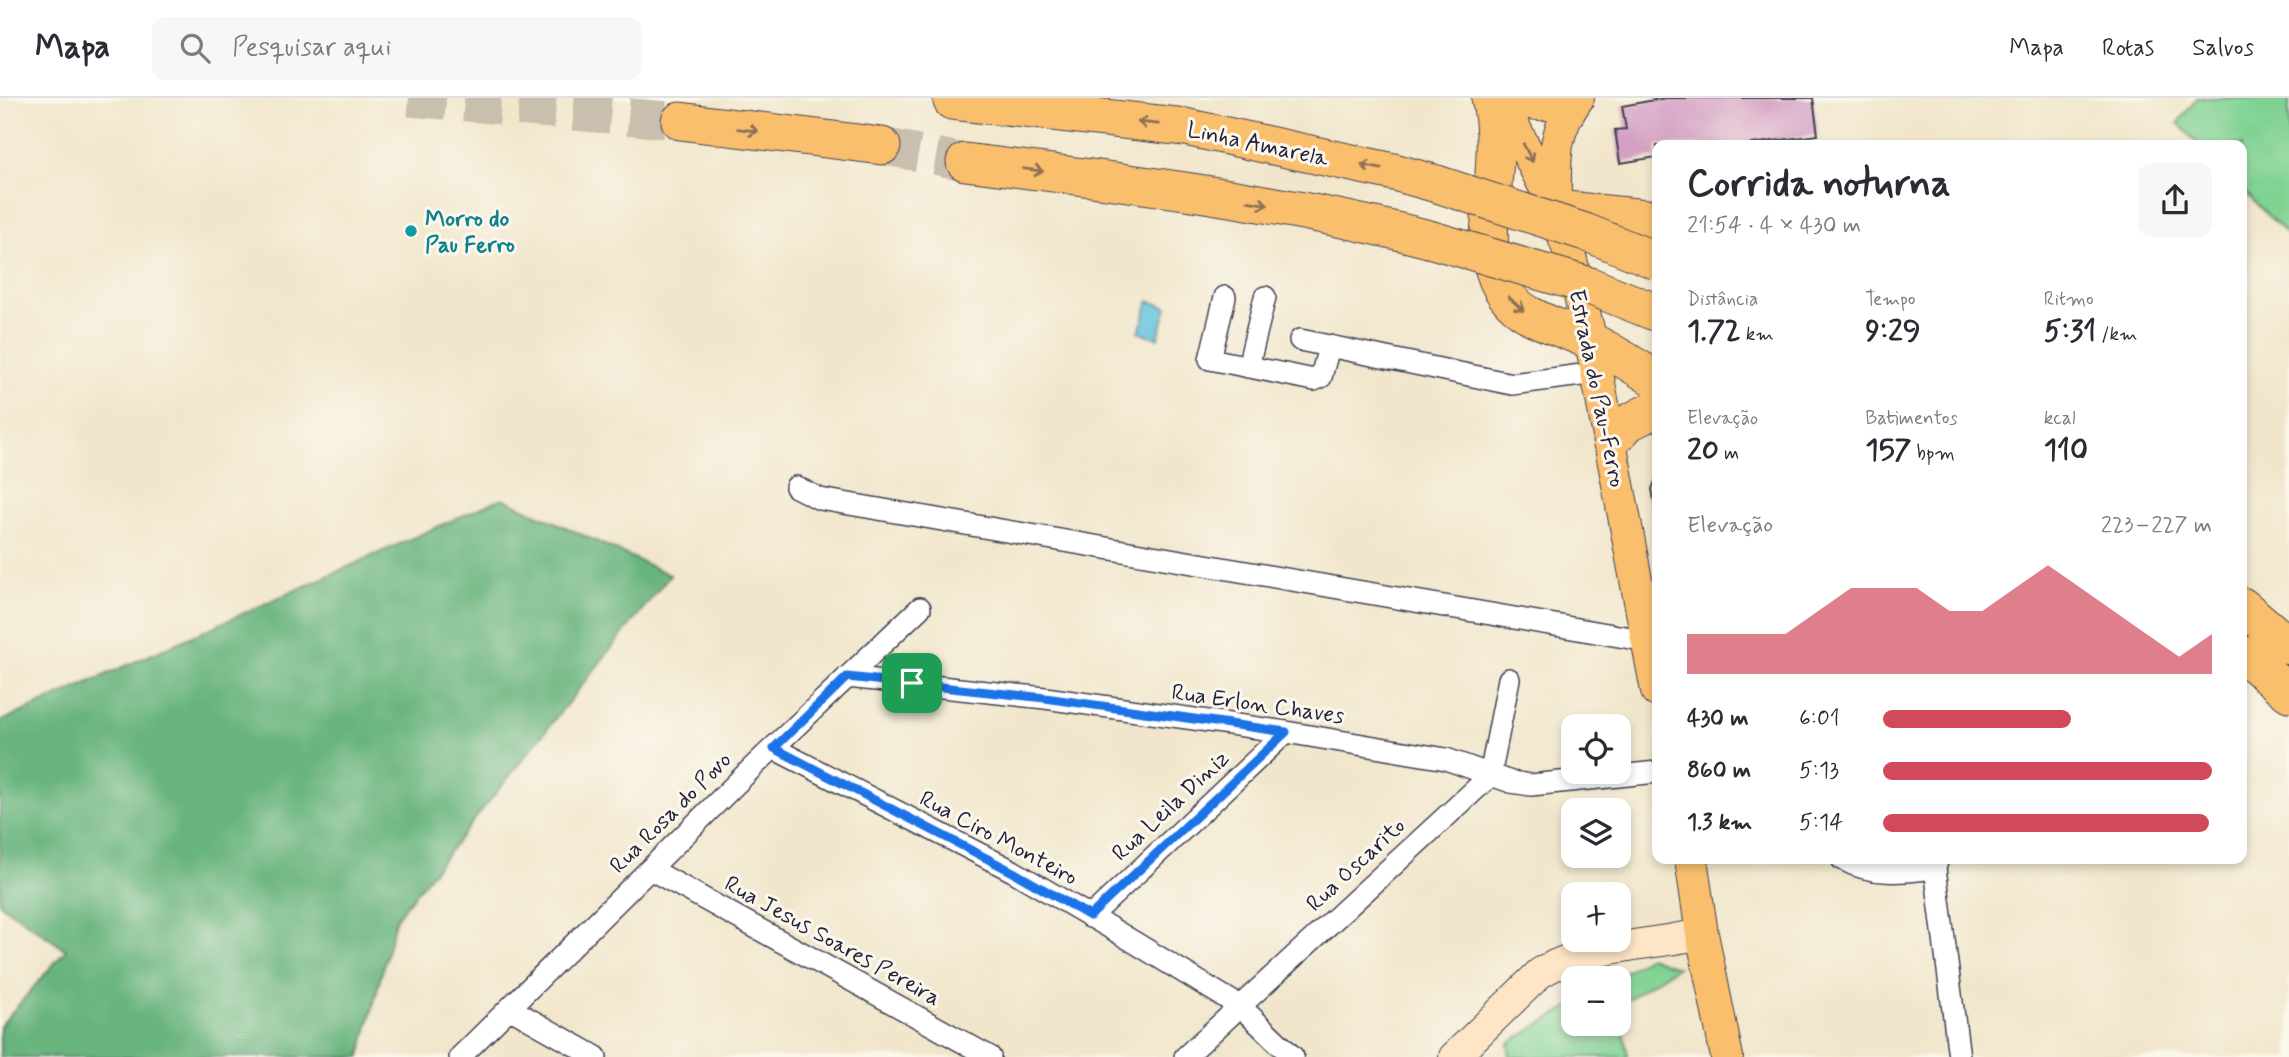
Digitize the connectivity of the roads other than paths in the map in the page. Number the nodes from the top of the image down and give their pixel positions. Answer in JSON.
{"nodes":[{"id":1,"x":1490,"y":98,"type":"edge"},
{"id":2,"x":1499,"y":98,"type":"edge"},
{"id":3,"x":1518,"y":98,"type":"edge"},
{"id":4,"x":1577,"y":98,"type":"edge"},
{"id":5,"x":952,"y":101,"type":"dead end"},
{"id":6,"x":680,"y":121,"type":"tunnel mouth"},
{"id":7,"x":882,"y":146,"type":"tunnel mouth"},
{"id":8,"x":965,"y":162,"type":"tunnel mouth"},
{"id":9,"x":1555,"y":209,"type":"junction"},
{"id":10,"x":1652,"y":219,"type":"edge"},
{"id":11,"x":1652,"y":259,"type":"edge"},
{"id":12,"x":1265,"y":297,"type":"dead end"},
{"id":13,"x":1225,"y":298,"type":"dead end"},
{"id":14,"x":1652,"y":311,"type":"edge"},
{"id":15,"x":1300,"y":340,"type":"dead end"},
{"id":16,"x":1329,"y":346,"type":"junction"},
{"id":17,"x":1594,"y":357,"type":"junction"},
{"id":18,"x":1248,"y":367,"type":"junction"},
{"id":19,"x":1652,"y":378,"type":"edge"},
{"id":20,"x":1652,"y":411,"type":"edge"},
{"id":21,"x":1611,"y":441,"type":"junction"},
{"id":22,"x":796,"y":487,"type":"dead end"},
{"id":23,"x":920,"y":608,"type":"dead end"},
{"id":24,"x":2247,"y":610,"type":"edge"},
{"id":25,"x":1648,"y":641,"type":"junction"},
{"id":26,"x":2289,"y":646,"type":"edge"},
{"id":27,"x":2247,"y":658,"type":"edge"},
{"id":28,"x":1652,"y":661,"type":"edge"},
{"id":29,"x":847,"y":677,"type":"junction"},
{"id":30,"x":1509,"y":679,"type":"dead end"},
{"id":31,"x":2289,"y":693,"type":"edge"},
{"id":32,"x":1286,"y":732,"type":"junction"},
{"id":33,"x":774,"y":748,"type":"junction"},
{"id":34,"x":1652,"y":773,"type":"edge"},
{"id":35,"x":1490,"y":776,"type":"junction"},
{"id":36,"x":1691,"y":864,"type":"edge"},
{"id":37,"x":1850,"y":864,"type":"edge"},
{"id":38,"x":1937,"y":864,"type":"edge"},
{"id":39,"x":650,"y":869,"type":"junction"},
{"id":40,"x":1090,"y":916,"type":"junction"},
{"id":41,"x":1702,"y":934,"type":"junction"},
{"id":42,"x":1241,"y":1007,"type":"junction"},
{"id":43,"x":511,"y":1009,"type":"junction"},
{"id":44,"x":460,"y":1057,"type":"edge"},
{"id":45,"x":596,"y":1057,"type":"edge"},
{"id":46,"x":990,"y":1057,"type":"edge"},
{"id":47,"x":1185,"y":1057,"type":"edge"},
{"id":48,"x":1293,"y":1057,"type":"edge"},
{"id":49,"x":1454,"y":1057,"type":"edge"},
{"id":50,"x":1727,"y":1057,"type":"edge"},
{"id":51,"x":1959,"y":1057,"type":"edge"}],
"edges":[{"from":1,"to":17,"type":"highway","one_way":true},
{"from":2,"to":9,"type":"main road","name":"Estrada do Pau-Ferro","one_way":true},
{"from":3,"to":4,"type":"main road"},
{"from":4,"to":9,"type":"main road"},
{"from":11,"to":5,"type":"highway","name":"Linha Amarela","one_way":true,"bridge":true},
{"from":6,"to":7,"type":"highway","one_way":true},
{"from":8,"to":14,"type":"highway","one_way":true,"bridge":true},
{"from":9,"to":10,"type":"highway"},
{"from":9,"to":17,"type":"main road","name":"Estrada do Pau-Ferro"},
{"from":12,"to":18,"type":"street"},
{"from":13,"to":18,"type":"street"},
{"from":15,"to":16,"type":"street"},
{"from":16,"to":17,"type":"street"},
{"from":16,"to":18,"type":"street"},
{"from":17,"to":19,"type":"highway"},
{"from":17,"to":21,"type":"main road","name":"Estrada do Pau-Ferro"},
{"from":20,"to":21,"type":"highway"},
{"from":21,"to":25,"type":"main road","name":"Estrada do Pau-Ferro"},
{"from":22,"to":25,"type":"street"},
{"from":23,"to":29,"type":"street","name":"Rua Rosa do Povo"},
{"from":24,"to":26,"type":"highway"},
{"from":25,"to":28,"type":"main road","name":"Estrada do Pau-Ferro"},
{"from":27,"to":31,"type":"highway"},
{"from":29,"to":32,"type":"street","name":"Rua Erlon Chaves"},
{"from":29,"to":33,"type":"street","name":"Rua Rosa do Povo"},
{"from":30,"to":35,"type":"street"},
{"from":32,"to":35,"type":"street","name":"Rua Erlon Chaves"},
{"from":32,"to":40,"type":"street","name":"Rua Leila Diniz"},
{"from":33,"to":39,"type":"street","name":"Rua Rosa do Povo"},
{"from":33,"to":40,"type":"street","name":"Rua Ciro Monteiro"},
{"from":34,"to":35,"type":"street","name":"Rua Erlon Chaves"},
{"from":35,"to":42,"type":"street","name":"Rua Oscarito"},
{"from":36,"to":41,"type":"main road"},
{"from":37,"to":38,"type":"street"},
{"from":38,"to":51,"type":"street"},
{"from":39,"to":43,"type":"street","name":"Rua Rosa do Povo"},
{"from":39,"to":46,"type":"street","name":"Rua Jesus Soares Pereira"},
{"from":40,"to":42,"type":"street","name":"Rua Ciro Monteiro"},
{"from":41,"to":49,"type":"street"},
{"from":41,"to":50,"type":"main road"},
{"from":42,"to":47,"type":"street","name":"Rua Oscarito"},
{"from":42,"to":48,"type":"street","name":"Rua Ciro Monteiro"},
{"from":43,"to":44,"type":"street","name":"Rua Rosa do Povo"},
{"from":43,"to":45,"type":"street"}]}
